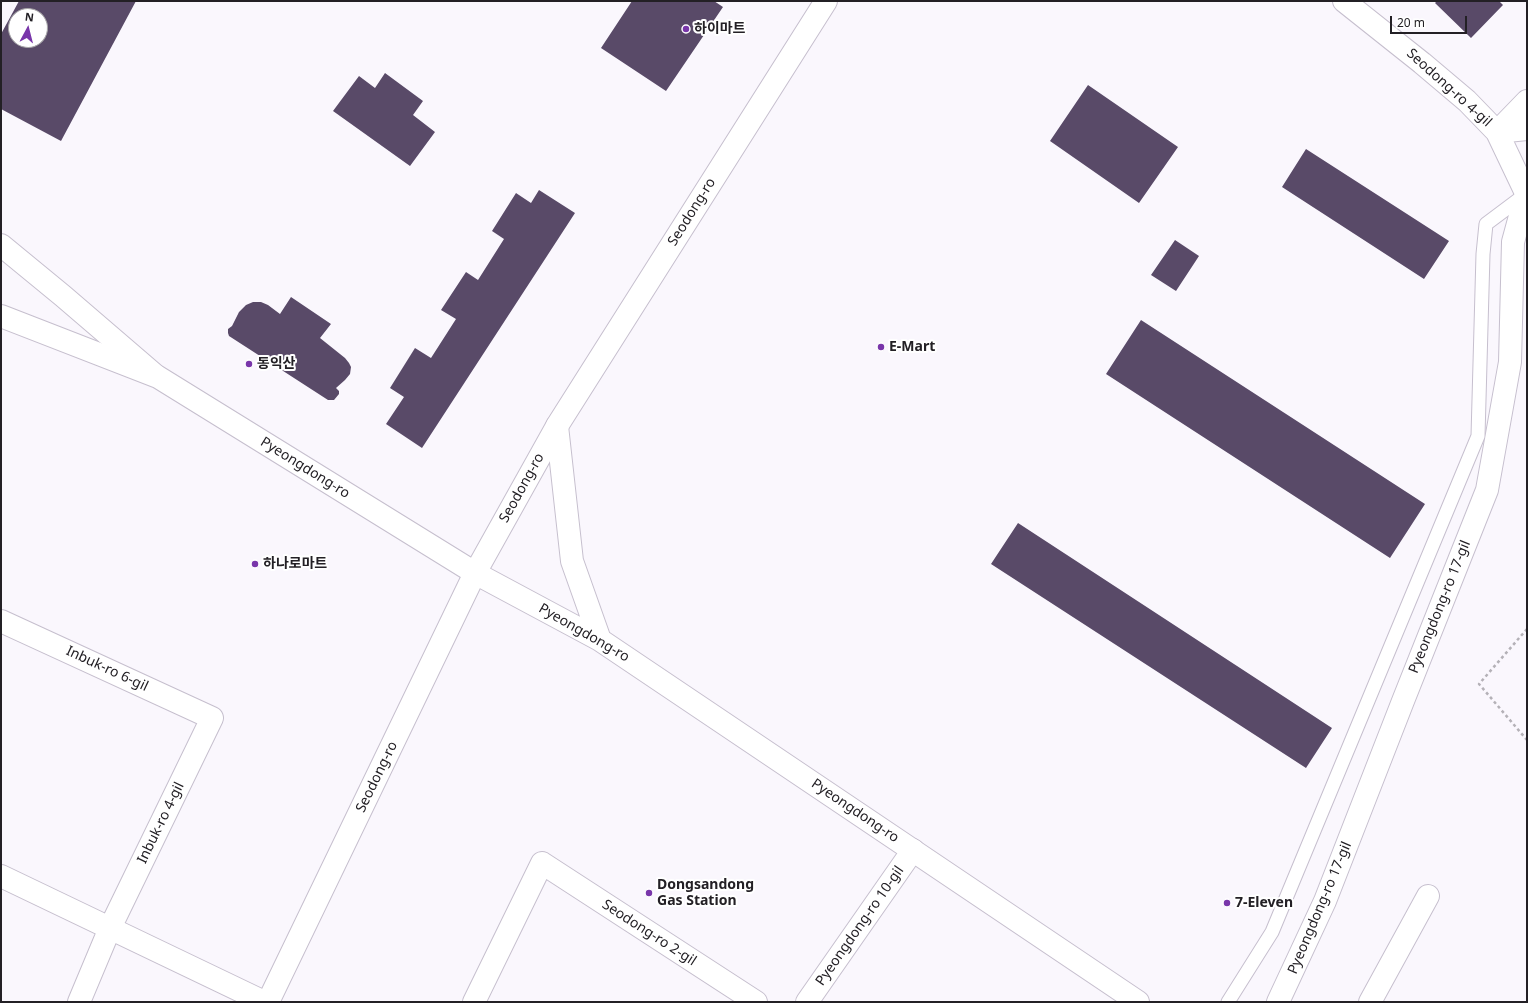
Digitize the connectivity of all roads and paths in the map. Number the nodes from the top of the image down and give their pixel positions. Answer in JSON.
{"nodes":[{"id":1,"x":826,"y":1,"type":"edge"},
{"id":2,"x":1344,"y":1,"type":"edge"},
{"id":3,"x":1527,"y":101,"type":"edge"},
{"id":4,"x":1527,"y":129,"type":"edge"},
{"id":5,"x":1498,"y":132,"type":"junction"},
{"id":6,"x":1527,"y":194,"type":"edge"},
{"id":7,"x":1,"y":245,"type":"edge"},
{"id":8,"x":1,"y":316,"type":"edge"},
{"id":9,"x":158,"y":377,"type":"junction"},
{"id":10,"x":557,"y":426,"type":"junction"},
{"id":11,"x":475,"y":573,"type":"junction"},
{"id":12,"x":1,"y":621,"type":"edge"},
{"id":13,"x":1527,"y":629,"type":"edge"},
{"id":14,"x":600,"y":640,"type":"junction"},
{"id":15,"x":212,"y":718,"type":"joint"},
{"id":16,"x":1527,"y":740,"type":"edge"},
{"id":17,"x":913,"y":850,"type":"junction"},
{"id":18,"x":1,"y":876,"type":"edge"},
{"id":19,"x":1428,"y":896,"type":"dead end"},
{"id":20,"x":110,"y":928,"type":"junction"},
{"id":21,"x":79,"y":1002,"type":"edge"},
{"id":22,"x":264,"y":1002,"type":"edge"},
{"id":23,"x":268,"y":1002,"type":"edge"},
{"id":24,"x":474,"y":1002,"type":"edge"},
{"id":25,"x":756,"y":1002,"type":"edge"},
{"id":26,"x":807,"y":1002,"type":"edge"},
{"id":27,"x":1138,"y":1002,"type":"edge"},
{"id":28,"x":1228,"y":1002,"type":"edge"},
{"id":29,"x":1278,"y":1002,"type":"edge"},
{"id":30,"x":1370,"y":1002,"type":"edge"}],
"edges":[{"from":1,"to":10,"type":"street","name":"Seodong-ro"},
{"from":2,"to":5,"type":"street","name":"Seodong-ro 4-gil"},
{"from":3,"to":5,"type":"street"},
{"from":4,"to":5,"type":"street"},
{"from":5,"to":6,"type":"street","name":"Seodong-ro 4-gil"},
{"from":6,"to":28,"type":"lane"},
{"from":6,"to":29,"type":"street","name":"Pyeongdong-ro 17-gil"},
{"from":7,"to":9,"type":"street"},
{"from":8,"to":9,"type":"street","name":"Pyeongdong-ro"},
{"from":9,"to":11,"type":"street","name":"Pyeongdong-ro"},
{"from":10,"to":11,"type":"street","name":"Seodong-ro"},
{"from":10,"to":14,"type":"street"},
{"from":11,"to":14,"type":"street","name":"Pyeongdong-ro"},
{"from":11,"to":23,"type":"street","name":"Seodong-ro"},
{"from":12,"to":15,"type":"street","name":"Inbuk-ro 6-gil"},
{"from":13,"to":16,"type":"path"},
{"from":14,"to":17,"type":"street","name":"Pyeongdong-ro"},
{"from":15,"to":20,"type":"street","name":"Inbuk-ro 4-gil"},
{"from":17,"to":26,"type":"street","name":"Pyeongdong-ro 10-gil"},
{"from":17,"to":27,"type":"street","name":"Pyeongdong-ro"},
{"from":18,"to":20,"type":"street"},
{"from":19,"to":30,"type":"street"},
{"from":20,"to":21,"type":"street","name":"Inbuk-ro 4-gil"},
{"from":20,"to":22,"type":"street"},
{"from":24,"to":25,"type":"street","name":"Seodong-ro 2-gil"}]}
